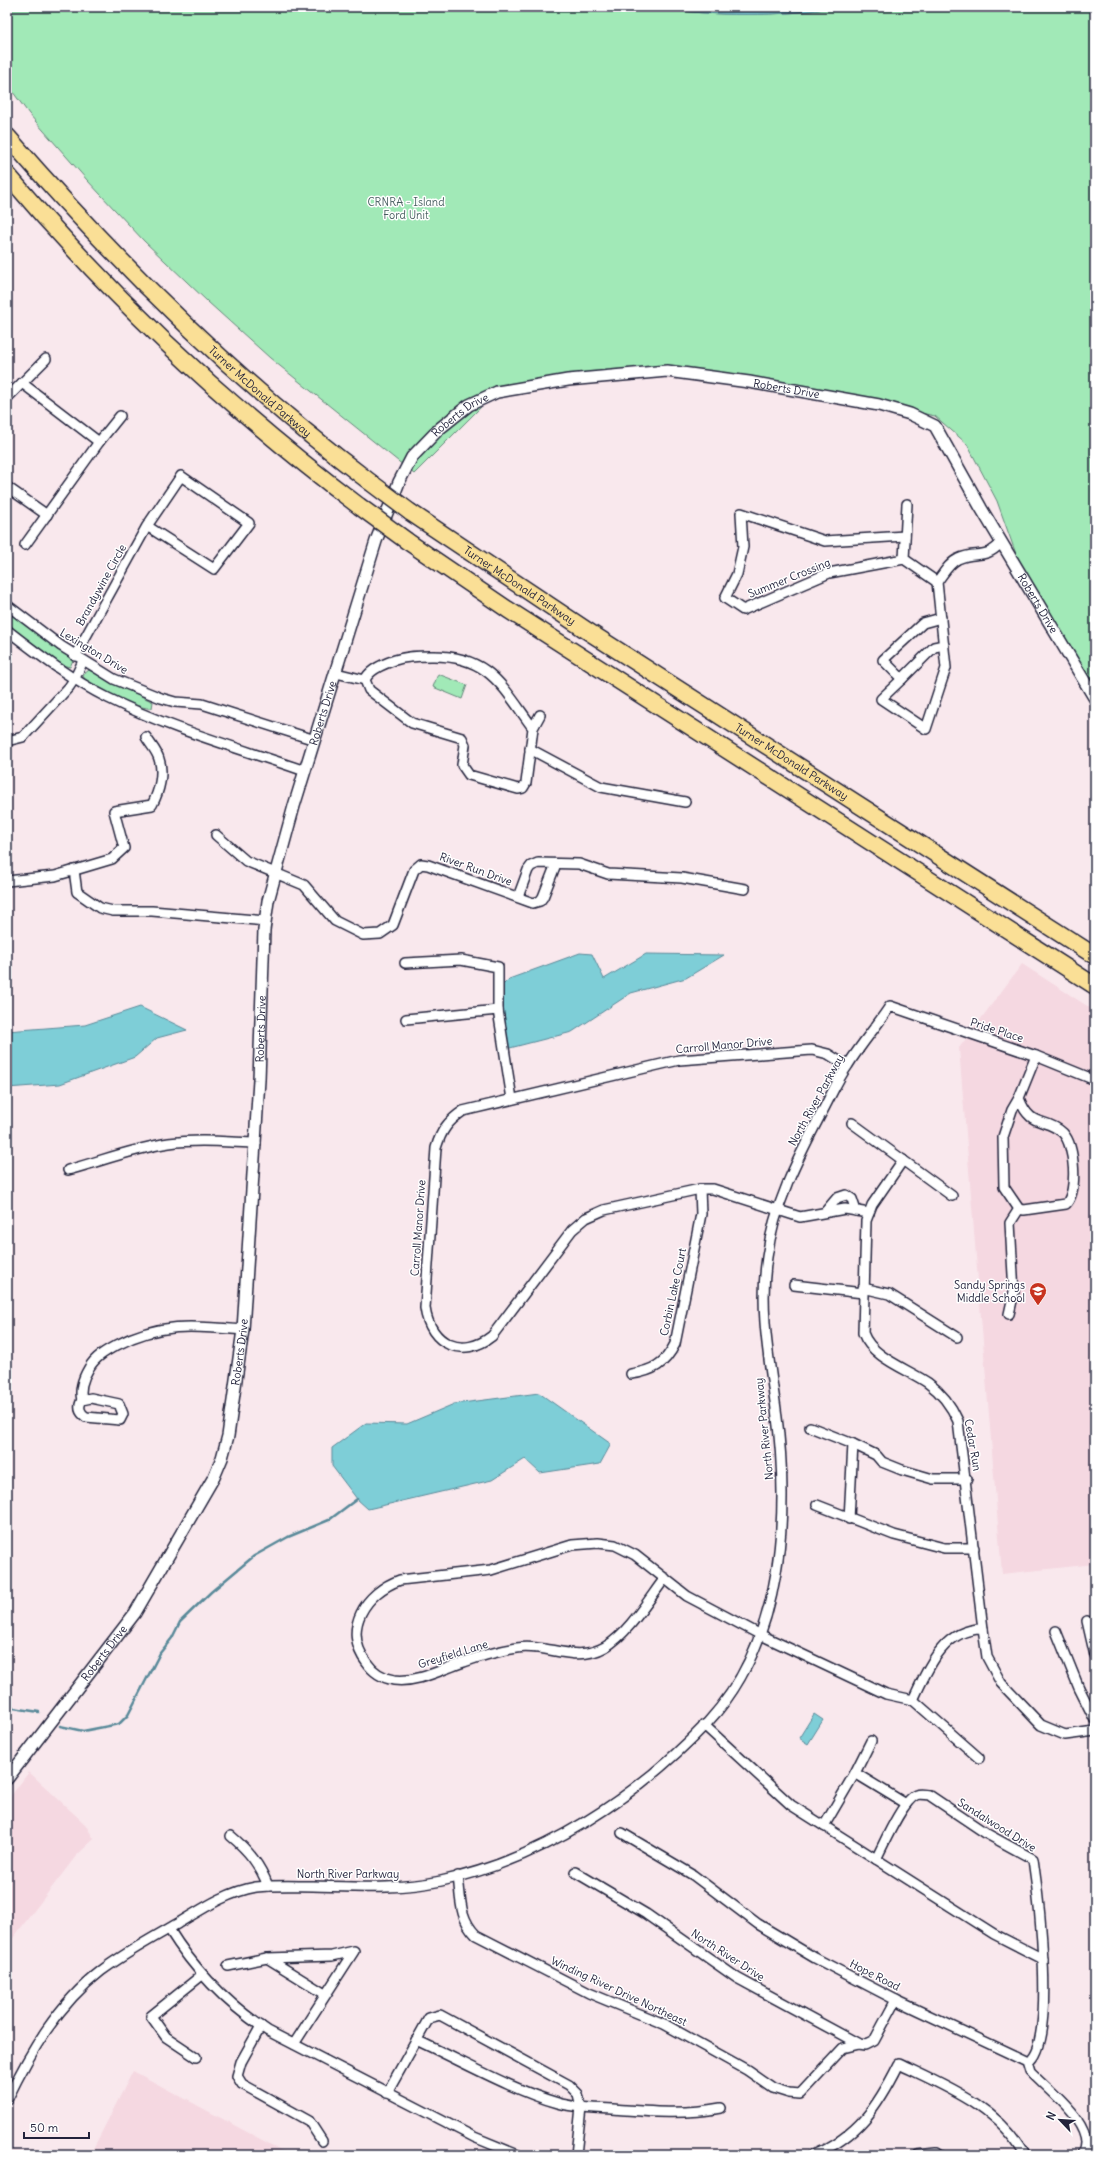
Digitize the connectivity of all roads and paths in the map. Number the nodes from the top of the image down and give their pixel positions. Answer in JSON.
{"nodes":[{"id":1,"x":7,"y":136,"type":"edge"},
{"id":2,"x":7,"y":174,"type":"edge"},
{"id":3,"x":46,"y":359,"type":"dead end"},
{"id":4,"x":22,"y":383,"type":"junction"},
{"id":5,"x":7,"y":398,"type":"edge"},
{"id":6,"x":120,"y":416,"type":"dead end"},
{"id":7,"x":99,"y":442,"type":"junction"},
{"id":8,"x":7,"y":487,"type":"edge"},
{"id":9,"x":907,"y":504,"type":"dead end"},
{"id":10,"x":47,"y":515,"type":"junction"},
{"id":11,"x":147,"y":526,"type":"junction"},
{"id":12,"x":905,"y":536,"type":"junction"},
{"id":13,"x":1001,"y":543,"type":"junction"},
{"id":14,"x":25,"y":545,"type":"dead end"},
{"id":15,"x":904,"y":559,"type":"junction"},
{"id":16,"x":937,"y":582,"type":"junction"},
{"id":17,"x":7,"y":606,"type":"edge"},
{"id":18,"x":941,"y":618,"type":"junction"},
{"id":19,"x":7,"y":630,"type":"edge"},
{"id":20,"x":944,"y":645,"type":"junction"},
{"id":21,"x":79,"y":658,"type":"junction"},
{"id":22,"x":336,"y":673,"type":"junction"},
{"id":23,"x":76,"y":678,"type":"junction"},
{"id":24,"x":902,"y":678,"type":"junction"},
{"id":25,"x":365,"y":680,"type":"junction"},
{"id":26,"x":1095,"y":699,"type":"edge"},
{"id":27,"x":540,"y":714,"type":"dead end"},
{"id":28,"x":533,"y":728,"type":"junction"},
{"id":29,"x":146,"y":737,"type":"dead end"},
{"id":30,"x":315,"y":740,"type":"junction"},
{"id":31,"x":7,"y":741,"type":"edge"},
{"id":32,"x":530,"y":749,"type":"junction"},
{"id":33,"x":305,"y":771,"type":"junction"},
{"id":34,"x":685,"y":802,"type":"dead end"},
{"id":35,"x":216,"y":835,"type":"dead end"},
{"id":36,"x":556,"y":864,"type":"junction"},
{"id":37,"x":74,"y":870,"type":"junction"},
{"id":38,"x":275,"y":873,"type":"junction"},
{"id":39,"x":7,"y":881,"type":"edge"},
{"id":40,"x":745,"y":889,"type":"dead end"},
{"id":41,"x":518,"y":897,"type":"junction"},
{"id":42,"x":266,"y":921,"type":"junction"},
{"id":43,"x":1095,"y":956,"type":"edge"},
{"id":44,"x":405,"y":963,"type":"dead end"},
{"id":45,"x":1095,"y":986,"type":"edge"},
{"id":46,"x":890,"y":1006,"type":"joint"},
{"id":47,"x":498,"y":1010,"type":"junction"},
{"id":48,"x":406,"y":1019,"type":"dead end"},
{"id":49,"x":1036,"y":1056,"type":"junction"},
{"id":50,"x":847,"y":1066,"type":"junction"},
{"id":51,"x":1095,"y":1080,"type":"edge"},
{"id":52,"x":1020,"y":1098,"type":"junction"},
{"id":53,"x":512,"y":1099,"type":"junction"},
{"id":54,"x":852,"y":1122,"type":"dead end"},
{"id":55,"x":256,"y":1143,"type":"junction"},
{"id":56,"x":903,"y":1160,"type":"junction"},
{"id":57,"x":68,"y":1170,"type":"dead end"},
{"id":58,"x":700,"y":1189,"type":"junction"},
{"id":59,"x":952,"y":1196,"type":"dead end"},
{"id":60,"x":1019,"y":1209,"type":"junction"},
{"id":61,"x":777,"y":1210,"type":"junction"},
{"id":62,"x":826,"y":1211,"type":"junction"},
{"id":63,"x":856,"y":1211,"type":"junction"},
{"id":64,"x":869,"y":1213,"type":"junction"},
{"id":65,"x":794,"y":1285,"type":"dead end"},
{"id":66,"x":863,"y":1291,"type":"junction"},
{"id":67,"x":1009,"y":1314,"type":"dead end"},
{"id":68,"x":243,"y":1330,"type":"junction"},
{"id":69,"x":958,"y":1337,"type":"dead end"},
{"id":70,"x":631,"y":1374,"type":"dead end"},
{"id":71,"x":82,"y":1400,"type":"dead end"},
{"id":72,"x":810,"y":1428,"type":"dead end"},
{"id":73,"x":853,"y":1444,"type":"junction"},
{"id":74,"x":967,"y":1479,"type":"junction"},
{"id":75,"x":817,"y":1505,"type":"dead end"},
{"id":76,"x":849,"y":1519,"type":"junction"},
{"id":77,"x":974,"y":1548,"type":"junction"},
{"id":78,"x":665,"y":1578,"type":"junction"},
{"id":79,"x":1087,"y":1621,"type":"dead end"},
{"id":80,"x":983,"y":1629,"type":"junction"},
{"id":81,"x":1056,"y":1631,"type":"dead end"},
{"id":82,"x":760,"y":1635,"type":"junction"},
{"id":83,"x":1095,"y":1656,"type":"edge"},
{"id":84,"x":913,"y":1700,"type":"junction"},
{"id":85,"x":1095,"y":1720,"type":"edge"},
{"id":86,"x":704,"y":1725,"type":"junction"},
{"id":87,"x":1095,"y":1731,"type":"edge"},
{"id":88,"x":871,"y":1741,"type":"dead end"},
{"id":89,"x":979,"y":1758,"type":"dead end"},
{"id":90,"x":855,"y":1773,"type":"junction"},
{"id":91,"x":7,"y":1779,"type":"edge"},
{"id":92,"x":906,"y":1804,"type":"junction"},
{"id":93,"x":824,"y":1826,"type":"junction"},
{"id":94,"x":622,"y":1834,"type":"dead end"},
{"id":95,"x":231,"y":1836,"type":"dead end"},
{"id":96,"x":876,"y":1859,"type":"junction"},
{"id":97,"x":575,"y":1872,"type":"dead end"},
{"id":98,"x":458,"y":1876,"type":"junction"},
{"id":99,"x":268,"y":1886,"type":"junction"},
{"id":100,"x":169,"y":1929,"type":"junction"},
{"id":101,"x":267,"y":1958,"type":"junction"},
{"id":102,"x":1043,"y":1959,"type":"junction"},
{"id":103,"x":228,"y":1966,"type":"dead end"},
{"id":104,"x":202,"y":1975,"type":"junction"},
{"id":105,"x":325,"y":1994,"type":"junction"},
{"id":106,"x":896,"y":2000,"type":"junction"},
{"id":107,"x":260,"y":2026,"type":"junction"},
{"id":108,"x":416,"y":2040,"type":"junction"},
{"id":109,"x":294,"y":2044,"type":"junction"},
{"id":110,"x":859,"y":2044,"type":"junction"},
{"id":111,"x":196,"y":2057,"type":"dead end"},
{"id":112,"x":1028,"y":2062,"type":"junction"},
{"id":113,"x":387,"y":2092,"type":"junction"},
{"id":114,"x":7,"y":2100,"type":"edge"},
{"id":115,"x":581,"y":2107,"type":"junction"},
{"id":116,"x":722,"y":2108,"type":"dead end"},
{"id":117,"x":322,"y":2141,"type":"dead end"},
{"id":118,"x":818,"y":2154,"type":"edge"},
{"id":119,"x":518,"y":2155,"type":"edge"},
{"id":120,"x":576,"y":2155,"type":"edge"},
{"id":121,"x":918,"y":2155,"type":"edge"},
{"id":122,"x":939,"y":2155,"type":"edge"},
{"id":123,"x":1025,"y":2155,"type":"edge"},
{"id":124,"x":1083,"y":2155,"type":"edge"}],
"edges":[{"from":1,"to":43,"type":"highway","name":"Turner McDonald Parkway","bridge":true},
{"from":2,"to":45,"type":"highway","bridge":true},
{"from":3,"to":4,"type":"street"},
{"from":4,"to":5,"type":"street"},
{"from":4,"to":7,"type":"street"},
{"from":6,"to":7,"type":"street"},
{"from":7,"to":10,"type":"street"},
{"from":8,"to":10,"type":"street"},
{"from":9,"to":12,"type":"street"},
{"from":10,"to":14,"type":"street"},
{"from":11,"to":11,"type":"street","name":"Brandywine Circle"},
{"from":11,"to":21,"type":"street","name":"Brandywine Circle"},
{"from":12,"to":15,"type":"street"},
{"from":12,"to":15,"type":"street","name":"Summer Crossing"},
{"from":13,"to":16,"type":"street"},
{"from":13,"to":22,"type":"street","name":"Roberts Drive"},
{"from":13,"to":26,"type":"street","name":"Roberts Drive"},
{"from":15,"to":16,"type":"street"},
{"from":16,"to":18,"type":"street"},
{"from":17,"to":21,"type":"street","name":"Lexington Drive"},
{"from":18,"to":20,"type":"street"},
{"from":18,"to":24,"type":"street"},
{"from":19,"to":23,"type":"street"},
{"from":20,"to":24,"type":"street"},
{"from":20,"to":24,"type":"street"},
{"from":21,"to":23,"type":"street","name":"Brandywine Circle"},
{"from":21,"to":30,"type":"street","name":"Lexington Drive"},
{"from":22,"to":25,"type":"street"},
{"from":22,"to":30,"type":"street","name":"Roberts Drive"},
{"from":23,"to":31,"type":"street"},
{"from":23,"to":33,"type":"street"},
{"from":25,"to":28,"type":"street"},
{"from":25,"to":32,"type":"street"},
{"from":27,"to":28,"type":"street"},
{"from":28,"to":32,"type":"street"},
{"from":29,"to":37,"type":"street"},
{"from":30,"to":33,"type":"street","name":"Roberts Drive"},
{"from":32,"to":34,"type":"street"},
{"from":33,"to":38,"type":"street","name":"Roberts Drive"},
{"from":35,"to":38,"type":"street"},
{"from":36,"to":40,"type":"street"},
{"from":36,"to":41,"type":"street"},
{"from":36,"to":41,"type":"street"},
{"from":37,"to":39,"type":"street"},
{"from":37,"to":42,"type":"street"},
{"from":38,"to":41,"type":"street","name":"River Run Drive"},
{"from":38,"to":42,"type":"street","name":"Roberts Drive"},
{"from":42,"to":55,"type":"street","name":"Roberts Drive"},
{"from":44,"to":47,"type":"street"},
{"from":46,"to":49,"type":"street","name":"Pride Place"},
{"from":46,"to":50,"type":"street","name":"North River Parkway"},
{"from":47,"to":48,"type":"street"},
{"from":47,"to":53,"type":"street"},
{"from":49,"to":51,"type":"street","name":"Pride Place"},
{"from":49,"to":52,"type":"street"},
{"from":50,"to":53,"type":"street","name":"Carroll Manor Drive"},
{"from":50,"to":61,"type":"street","name":"North River Parkway"},
{"from":52,"to":60,"type":"street"},
{"from":52,"to":60,"type":"street"},
{"from":53,"to":58,"type":"street","name":"Carroll Manor Drive"},
{"from":54,"to":56,"type":"street"},
{"from":55,"to":57,"type":"street"},
{"from":55,"to":68,"type":"street","name":"Roberts Drive"},
{"from":56,"to":59,"type":"street"},
{"from":56,"to":64,"type":"street","name":"Cedar Run"},
{"from":58,"to":61,"type":"street","name":"Carroll Manor Drive"},
{"from":58,"to":70,"type":"street","name":"Corbin Lake Court"},
{"from":60,"to":67,"type":"street"},
{"from":61,"to":62,"type":"street"},
{"from":61,"to":82,"type":"street","name":"North River Parkway"},
{"from":62,"to":63,"type":"street"},
{"from":62,"to":63,"type":"street"},
{"from":63,"to":64,"type":"street"},
{"from":64,"to":66,"type":"street","name":"Cedar Run"},
{"from":65,"to":66,"type":"street"},
{"from":66,"to":69,"type":"street"},
{"from":66,"to":74,"type":"street","name":"Cedar Run"},
{"from":68,"to":71,"type":"street"},
{"from":68,"to":91,"type":"street","name":"Roberts Drive"},
{"from":72,"to":73,"type":"street"},
{"from":73,"to":74,"type":"street"},
{"from":73,"to":76,"type":"street"},
{"from":74,"to":77,"type":"street","name":"Cedar Run"},
{"from":75,"to":76,"type":"street"},
{"from":76,"to":77,"type":"street"},
{"from":77,"to":80,"type":"street","name":"Cedar Run"},
{"from":78,"to":78,"type":"street","name":"Greyfield Lane"},
{"from":78,"to":82,"type":"street","name":"Greyfield Lane"},
{"from":79,"to":83,"type":"street"},
{"from":80,"to":84,"type":"street"},
{"from":80,"to":87,"type":"street","name":"Cedar Run"},
{"from":81,"to":85,"type":"street"},
{"from":82,"to":84,"type":"street","name":"Greyfield Lane"},
{"from":82,"to":86,"type":"street","name":"North River Parkway"},
{"from":84,"to":89,"type":"street"},
{"from":86,"to":93,"type":"street"},
{"from":86,"to":98,"type":"street","name":"North River Parkway"},
{"from":88,"to":90,"type":"street"},
{"from":90,"to":92,"type":"street"},
{"from":90,"to":93,"type":"street"},
{"from":92,"to":96,"type":"street"},
{"from":92,"to":102,"type":"street","name":"Sandalwood Drive"},
{"from":93,"to":96,"type":"street"},
{"from":94,"to":106,"type":"street","name":"Hope Road"},
{"from":95,"to":99,"type":"street"},
{"from":96,"to":102,"type":"street"},
{"from":97,"to":110,"type":"street","name":"North River Drive"},
{"from":98,"to":99,"type":"street","name":"North River Parkway"},
{"from":98,"to":110,"type":"street","name":"Winding River Drive Northeast"},
{"from":99,"to":100,"type":"street","name":"North River Parkway"},
{"from":100,"to":104,"type":"street"},
{"from":100,"to":114,"type":"street","name":"North River Parkway"},
{"from":101,"to":103,"type":"street"},
{"from":101,"to":105,"type":"street"},
{"from":101,"to":105,"type":"street"},
{"from":102,"to":112,"type":"street","name":"Sandalwood Drive"},
{"from":104,"to":107,"type":"street"},
{"from":104,"to":111,"type":"street"},
{"from":105,"to":109,"type":"street"},
{"from":106,"to":110,"type":"street"},
{"from":106,"to":112,"type":"street","name":"Hope Road"},
{"from":107,"to":109,"type":"street"},
{"from":107,"to":117,"type":"street"},
{"from":108,"to":113,"type":"street"},
{"from":108,"to":115,"type":"street"},
{"from":108,"to":115,"type":"street"},
{"from":109,"to":113,"type":"street"},
{"from":112,"to":124,"type":"street"},
{"from":113,"to":119,"type":"street"},
{"from":115,"to":116,"type":"street"},
{"from":115,"to":120,"type":"street"},
{"from":118,"to":123,"type":"street"},
{"from":121,"to":122,"type":"street"}]}
